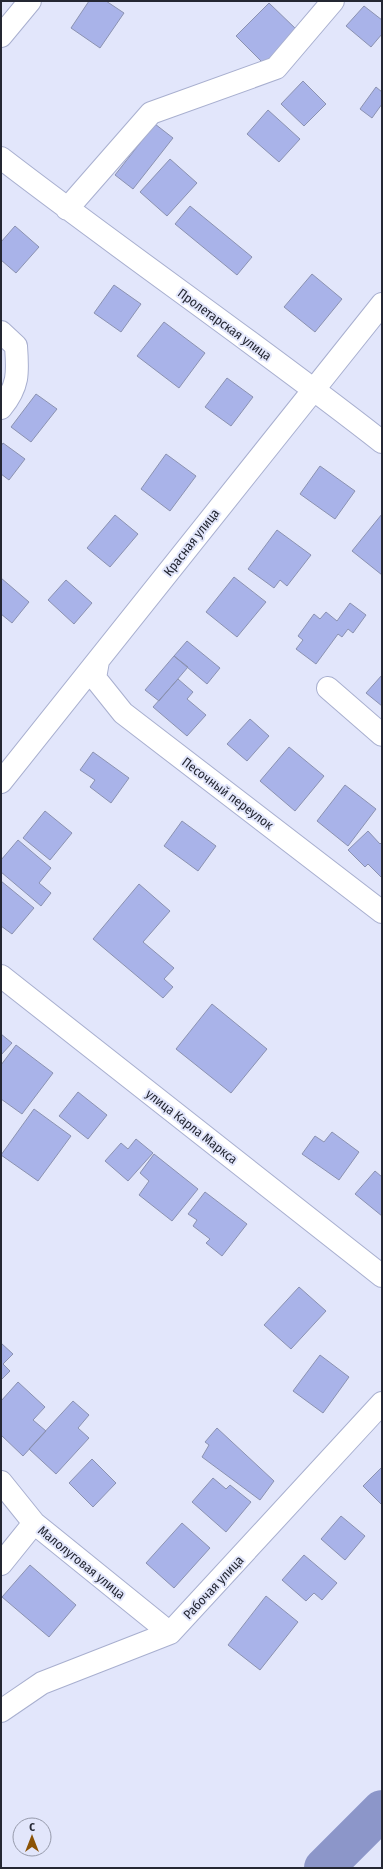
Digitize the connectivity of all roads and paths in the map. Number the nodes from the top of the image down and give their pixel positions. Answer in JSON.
{"nodes":[{"id":1,"x":30,"y":1,"type":"edge"},
{"id":2,"x":333,"y":1,"type":"edge"},
{"id":3,"x":1,"y":36,"type":"edge"},
{"id":4,"x":1,"y":158,"type":"edge"},
{"id":5,"x":67,"y":209,"type":"junction"},
{"id":6,"x":382,"y":304,"type":"edge"},
{"id":7,"x":1,"y":332,"type":"edge"},
{"id":8,"x":313,"y":388,"type":"junction"},
{"id":9,"x":1,"y":408,"type":"edge"},
{"id":10,"x":382,"y":442,"type":"edge"},
{"id":11,"x":98,"y":661,"type":"junction"},
{"id":12,"x":328,"y":688,"type":"dead end"},
{"id":13,"x":382,"y":735,"type":"edge"},
{"id":14,"x":1,"y":782,"type":"edge"},
{"id":15,"x":382,"y":912,"type":"edge"},
{"id":16,"x":1,"y":976,"type":"edge"},
{"id":17,"x":382,"y":1276,"type":"edge"},
{"id":18,"x":382,"y":1402,"type":"edge"},
{"id":19,"x":1,"y":1482,"type":"edge"},
{"id":20,"x":34,"y":1523,"type":"junction"},
{"id":21,"x":1,"y":1564,"type":"edge"},
{"id":22,"x":170,"y":1633,"type":"junction"},
{"id":23,"x":1,"y":1711,"type":"edge"}],
"edges":[{"from":1,"to":3,"type":"street"},
{"from":2,"to":5,"type":"street"},
{"from":4,"to":5,"type":"street","name":"Пролетарская улица"},
{"from":5,"to":8,"type":"street","name":"Пролетарская улица"},
{"from":6,"to":8,"type":"street","name":"Красная улица"},
{"from":7,"to":9,"type":"street"},
{"from":8,"to":10,"type":"street","name":"Пролетарская улица"},
{"from":8,"to":11,"type":"street","name":"Красная улица"},
{"from":11,"to":14,"type":"street","name":"Красная улица"},
{"from":11,"to":15,"type":"street","name":"Песочный переулок"},
{"from":12,"to":13,"type":"street"},
{"from":16,"to":17,"type":"street","name":"улица Карла Маркса"},
{"from":18,"to":22,"type":"street","name":"Рабочая улица"},
{"from":19,"to":20,"type":"street","name":"Малолуговая улица"},
{"from":20,"to":21,"type":"street"},
{"from":20,"to":22,"type":"street","name":"Малолуговая улица"},
{"from":22,"to":23,"type":"street","name":"Рабочая улица"}]}
